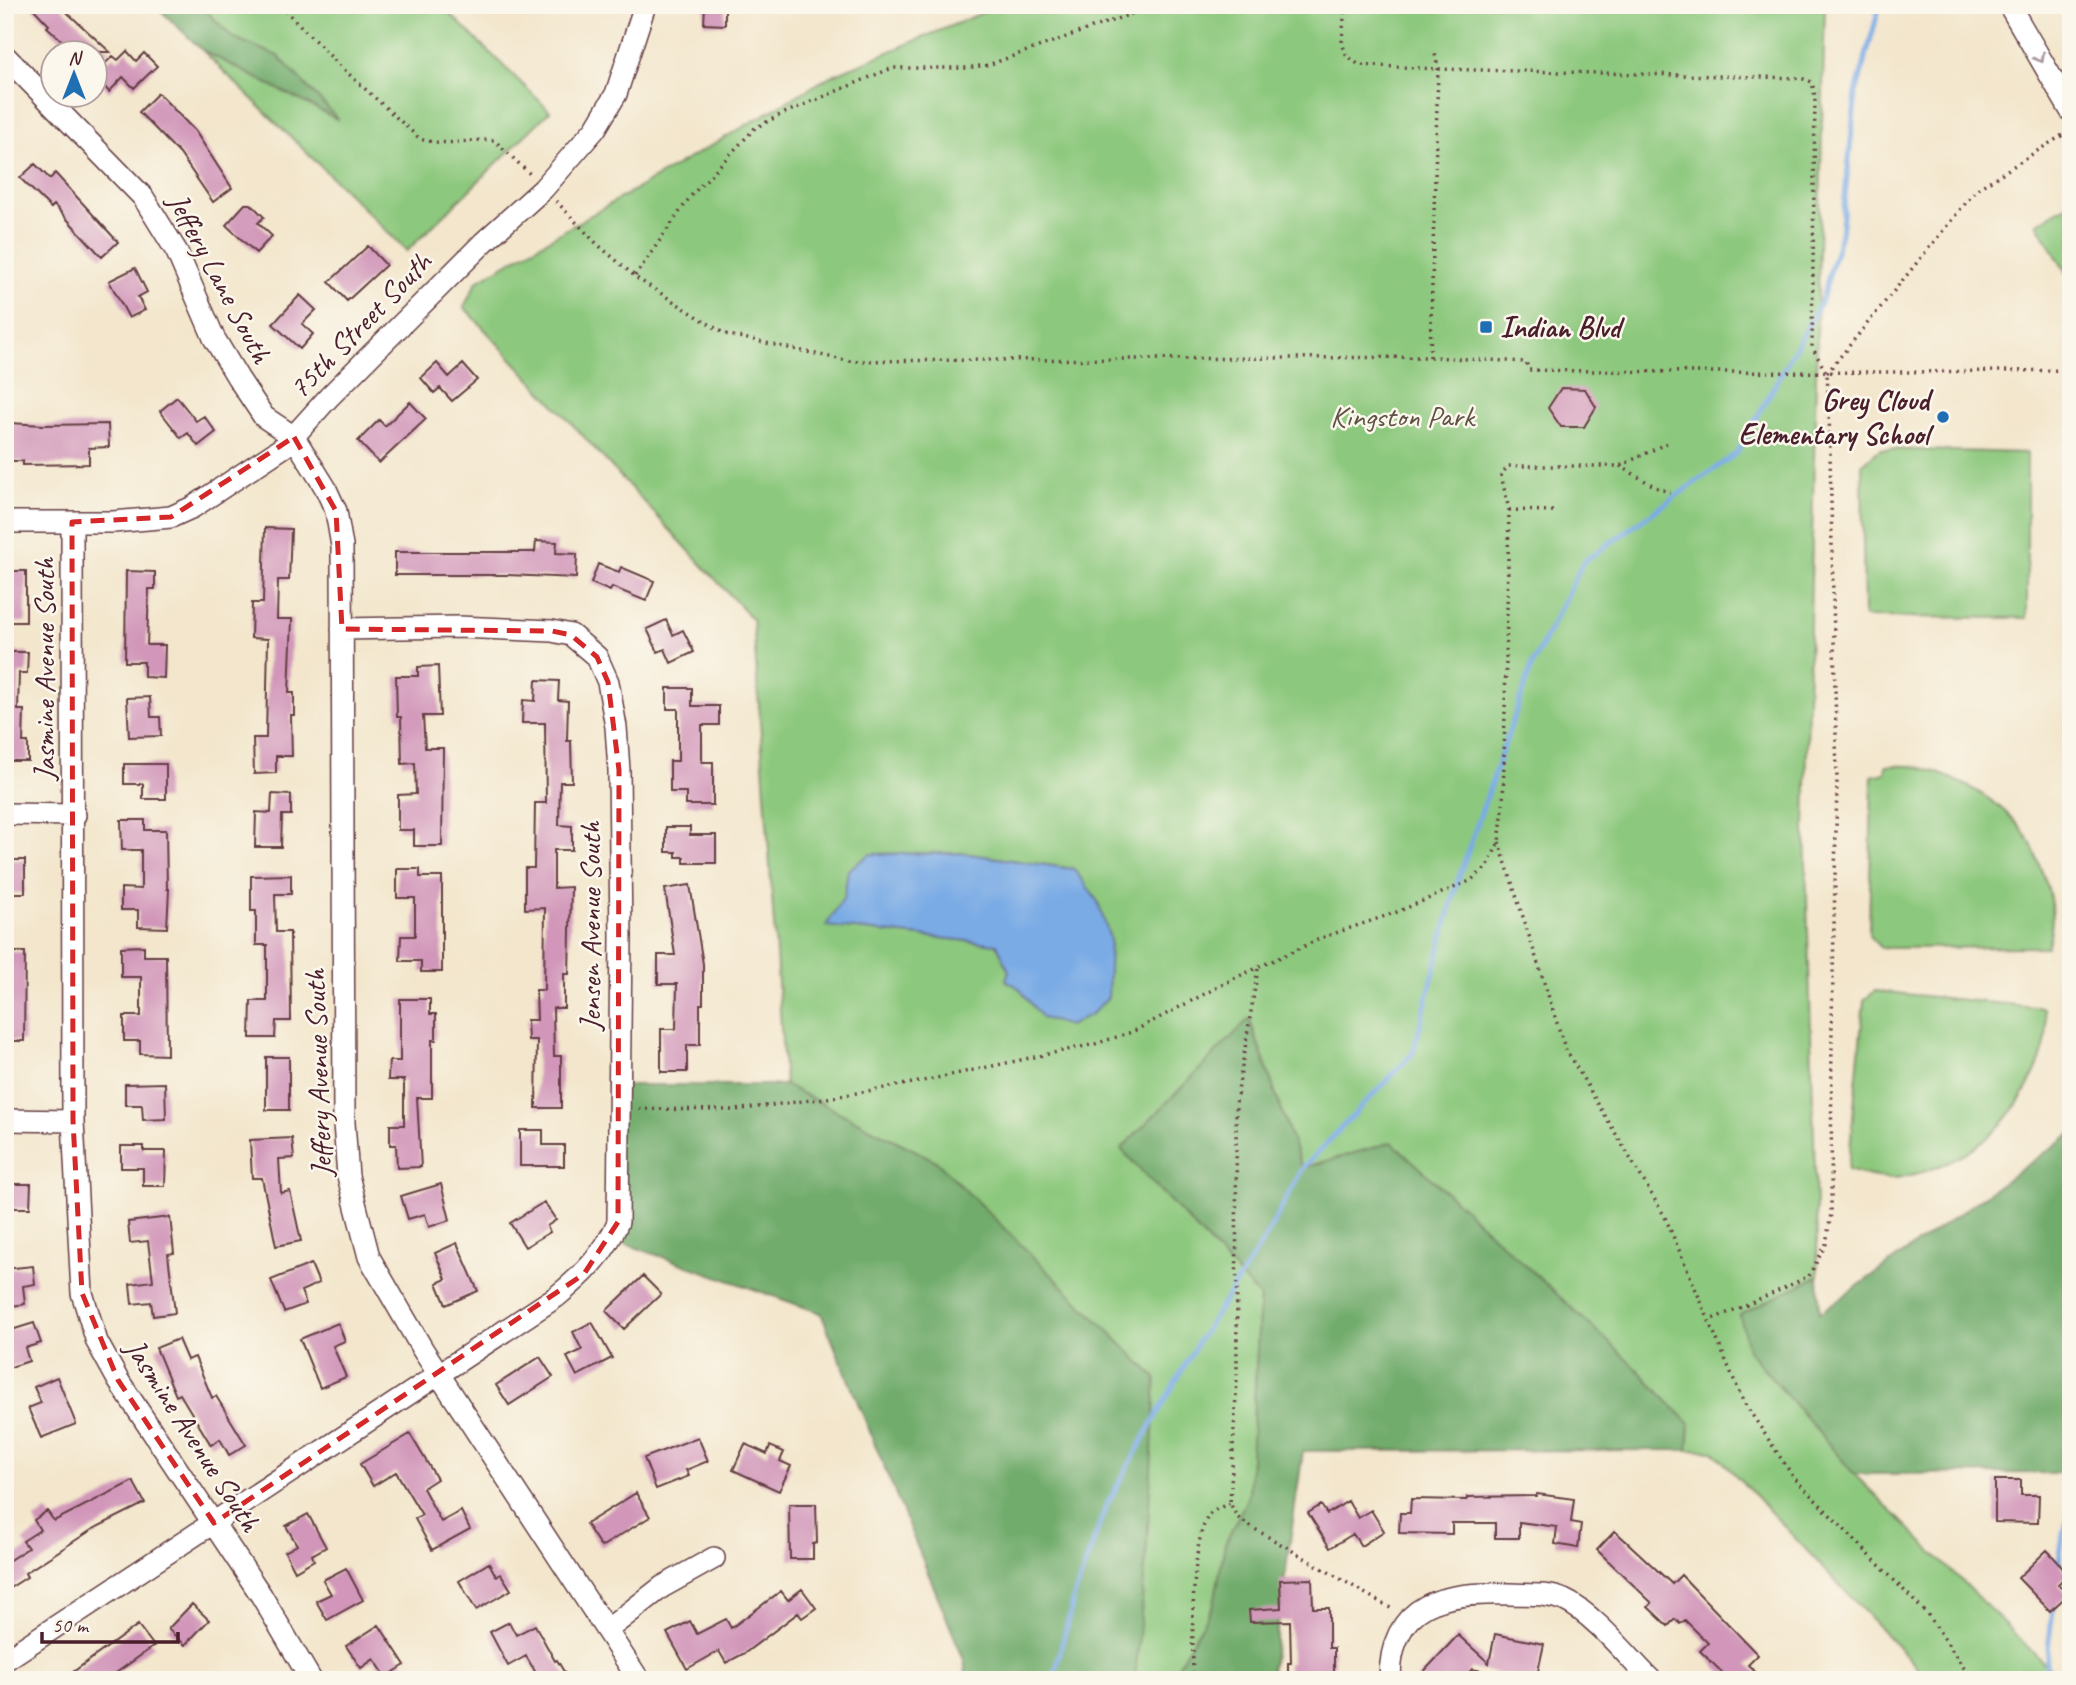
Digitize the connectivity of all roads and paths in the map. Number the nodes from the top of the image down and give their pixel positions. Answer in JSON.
{"nodes":[{"id":1,"x":280,"y":5,"type":"edge"},
{"id":2,"x":645,"y":5,"type":"edge"},
{"id":3,"x":1156,"y":5,"type":"edge"},
{"id":4,"x":1345,"y":5,"type":"edge"},
{"id":5,"x":2009,"y":5,"type":"edge"},
{"id":6,"x":1435,"y":54,"type":"dead end"},
{"id":7,"x":5,"y":56,"type":"edge"},
{"id":8,"x":1438,"y":69,"type":"junction"},
{"id":9,"x":2071,"y":111,"type":"edge"},
{"id":10,"x":2071,"y":130,"type":"edge"},
{"id":11,"x":543,"y":189,"type":"junction"},
{"id":12,"x":635,"y":276,"type":"junction"},
{"id":13,"x":1430,"y":357,"type":"junction"},
{"id":14,"x":2071,"y":370,"type":"edge"},
{"id":15,"x":1827,"y":374,"type":"junction"},
{"id":16,"x":293,"y":437,"type":"junction"},
{"id":17,"x":1671,"y":442,"type":"dead end"},
{"id":18,"x":1620,"y":466,"type":"junction"},
{"id":19,"x":1670,"y":492,"type":"dead end"},
{"id":20,"x":1509,"y":510,"type":"junction"},
{"id":21,"x":1554,"y":511,"type":"dead end"},
{"id":22,"x":5,"y":522,"type":"edge"},
{"id":23,"x":72,"y":522,"type":"junction"},
{"id":24,"x":342,"y":629,"type":"junction"},
{"id":25,"x":5,"y":814,"type":"edge"},
{"id":26,"x":75,"y":815,"type":"junction"},
{"id":27,"x":1499,"y":842,"type":"junction"},
{"id":28,"x":1258,"y":969,"type":"junction"},
{"id":29,"x":619,"y":1109,"type":"junction"},
{"id":30,"x":5,"y":1120,"type":"edge"},
{"id":31,"x":74,"y":1121,"type":"junction"},
{"id":32,"x":1710,"y":1320,"type":"junction"},
{"id":33,"x":439,"y":1375,"type":"junction"},
{"id":34,"x":1230,"y":1503,"type":"junction"},
{"id":35,"x":214,"y":1523,"type":"junction"},
{"id":36,"x":714,"y":1558,"type":"dead end"},
{"id":37,"x":1409,"y":1619,"type":"junction"},
{"id":38,"x":607,"y":1630,"type":"junction"},
{"id":39,"x":5,"y":1660,"type":"edge"},
{"id":40,"x":311,"y":1680,"type":"edge"},
{"id":41,"x":639,"y":1680,"type":"edge"},
{"id":42,"x":1193,"y":1680,"type":"edge"},
{"id":43,"x":1390,"y":1680,"type":"edge"},
{"id":44,"x":1651,"y":1680,"type":"edge"},
{"id":45,"x":1972,"y":1680,"type":"edge"}],
"edges":[{"from":1,"to":11,"type":"path"},
{"from":2,"to":11,"type":"street","name":"75th Street South"},
{"from":3,"to":12,"type":"path"},
{"from":4,"to":8,"type":"path"},
{"from":5,"to":9,"type":"street","one_way":true},
{"from":6,"to":8,"type":"path"},
{"from":7,"to":16,"type":"street","name":"Jeffery Lane South"},
{"from":8,"to":13,"type":"path"},
{"from":8,"to":15,"type":"path"},
{"from":10,"to":15,"type":"path"},
{"from":11,"to":12,"type":"path"},
{"from":11,"to":16,"type":"street","name":"75th Street South"},
{"from":12,"to":13,"type":"path"},
{"from":13,"to":15,"type":"path"},
{"from":14,"to":15,"type":"path"},
{"from":15,"to":32,"type":"path"},
{"from":16,"to":23,"type":"street","name":"75th Street South"},
{"from":16,"to":24,"type":"street","name":"Jeffery Avenue South"},
{"from":17,"to":18,"type":"path"},
{"from":18,"to":19,"type":"path"},
{"from":18,"to":20,"type":"path"},
{"from":20,"to":21,"type":"path"},
{"from":20,"to":27,"type":"path"},
{"from":22,"to":23,"type":"street","name":"75th Street South"},
{"from":23,"to":26,"type":"street","name":"Jasmine Avenue South"},
{"from":24,"to":29,"type":"street","name":"Jensen Avenue South"},
{"from":24,"to":33,"type":"street","name":"Jeffery Avenue South"},
{"from":25,"to":26,"type":"street","name":"Jasmine Avenue South"},
{"from":26,"to":31,"type":"street","name":"Jasmine Avenue South"},
{"from":27,"to":28,"type":"path"},
{"from":27,"to":32,"type":"path"},
{"from":28,"to":29,"type":"path"},
{"from":28,"to":34,"type":"path"},
{"from":29,"to":33,"type":"street","name":"Jensen Avenue South"},
{"from":30,"to":31,"type":"street"},
{"from":31,"to":35,"type":"street","name":"Jasmine Avenue South"},
{"from":32,"to":45,"type":"path"},
{"from":33,"to":35,"type":"street","name":"Jensen Avenue South"},
{"from":33,"to":38,"type":"street","name":"Jeffery Avenue South"},
{"from":34,"to":37,"type":"path"},
{"from":34,"to":42,"type":"path"},
{"from":35,"to":39,"type":"street","name":"Jensen Avenue South"},
{"from":35,"to":40,"type":"street","name":"Jasmine Avenue South"},
{"from":36,"to":38,"type":"street"},
{"from":37,"to":43,"type":"street"},
{"from":37,"to":44,"type":"street"},
{"from":38,"to":41,"type":"street","name":"Jeffery Avenue South"}]}
